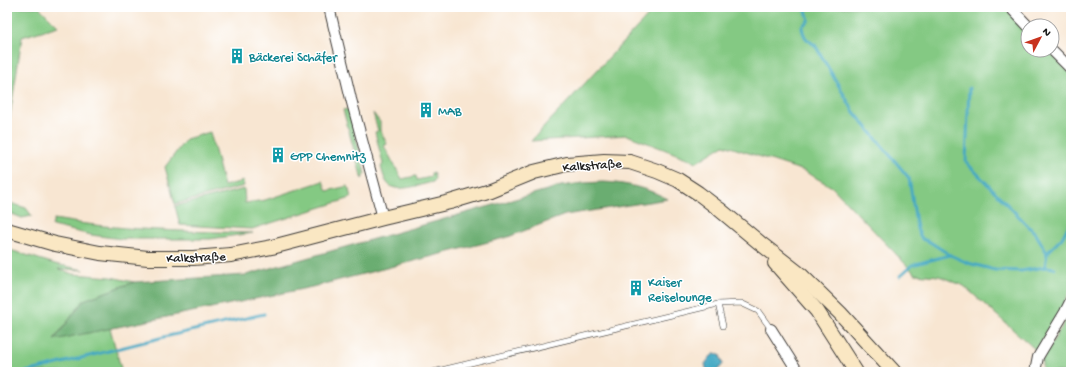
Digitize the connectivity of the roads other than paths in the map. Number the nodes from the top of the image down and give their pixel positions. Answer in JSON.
{"nodes":[{"id":1,"x":329,"y":7,"type":"edge"},
{"id":2,"x":1010,"y":7,"type":"edge"},
{"id":3,"x":1020,"y":18,"type":"edge"},
{"id":4,"x":1060,"y":58,"type":"edge"},
{"id":5,"x":1071,"y":69,"type":"edge"},
{"id":6,"x":383,"y":218,"type":"junction"},
{"id":7,"x":7,"y":230,"type":"edge"},
{"id":8,"x":760,"y":243,"type":"junction"},
{"id":9,"x":1071,"y":300,"type":"edge"},
{"id":10,"x":718,"y":304,"type":"junction"},
{"id":11,"x":723,"y":326,"type":"dead end"},
{"id":12,"x":771,"y":329,"type":"joint"},
{"id":13,"x":433,"y":372,"type":"edge"},
{"id":14,"x":798,"y":372,"type":"edge"},
{"id":15,"x":856,"y":372,"type":"edge"},
{"id":16,"x":894,"y":372,"type":"edge"},
{"id":17,"x":1035,"y":372,"type":"edge"}],
"edges":[{"from":1,"to":6,"type":"street"},
{"from":2,"to":3,"type":"street"},
{"from":4,"to":5,"type":"street"},
{"from":6,"to":7,"type":"main road","name":"Kalkstraße"},
{"from":6,"to":8,"type":"main road","name":"Kalkstraße"},
{"from":8,"to":15,"type":"main road","name":"Kalkstraße"},
{"from":8,"to":16,"type":"main road","name":"Kalkstraße"},
{"from":9,"to":17,"type":"street"},
{"from":10,"to":11,"type":"lane"},
{"from":10,"to":12,"type":"lane"},
{"from":10,"to":13,"type":"lane"},
{"from":12,"to":14,"type":"street"}]}
